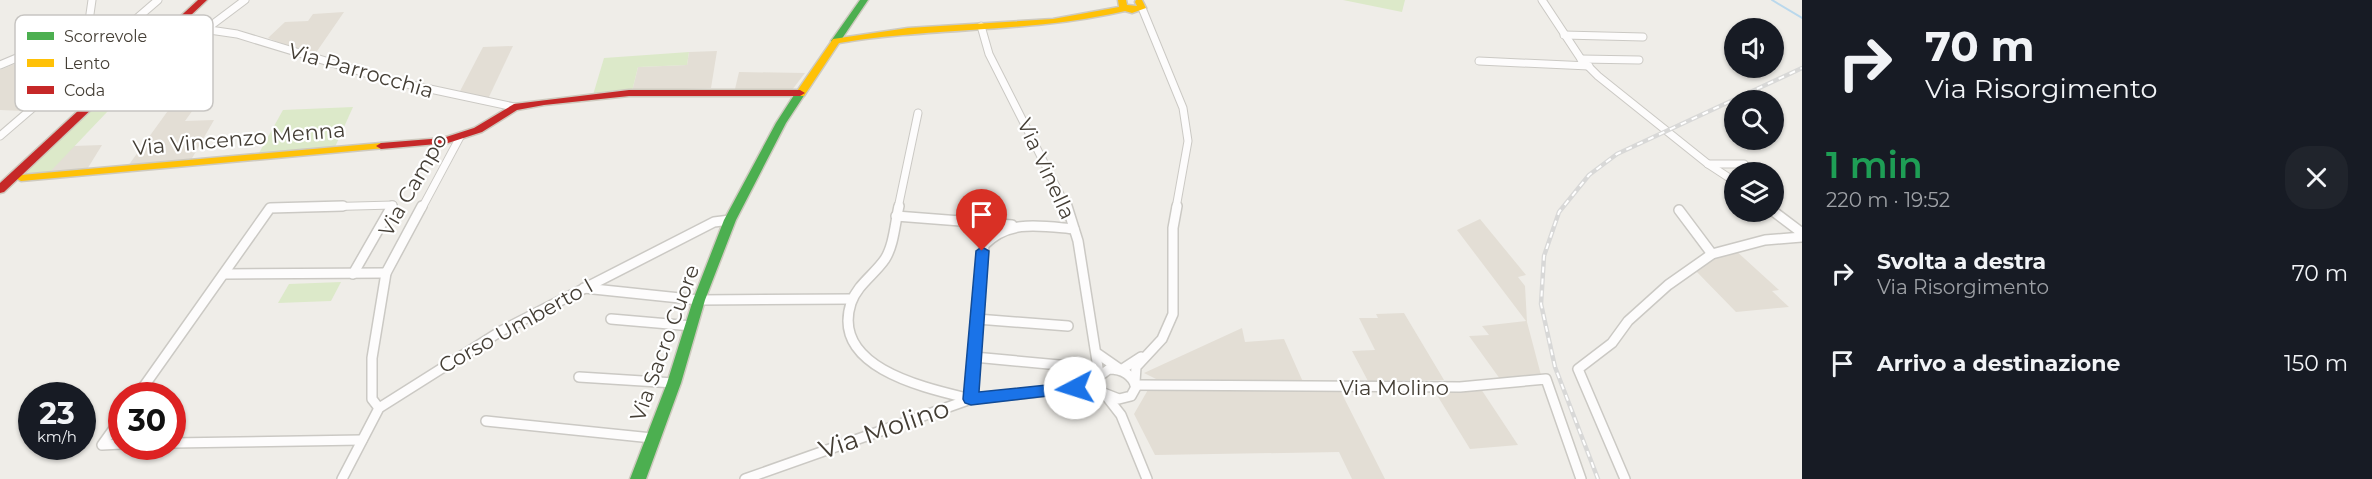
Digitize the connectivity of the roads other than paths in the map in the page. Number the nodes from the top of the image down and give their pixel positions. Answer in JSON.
{"nodes":[{"id":1,"x":92,"y":0,"type":"edge"},
{"id":2,"x":158,"y":0,"type":"edge"},
{"id":3,"x":195,"y":0,"type":"edge"},
{"id":4,"x":203,"y":0,"type":"edge"},
{"id":5,"x":245,"y":0,"type":"edge"},
{"id":6,"x":864,"y":0,"type":"edge"},
{"id":7,"x":1542,"y":0,"type":"edge"},
{"id":8,"x":1133,"y":5,"type":"edge"},
{"id":9,"x":90,"y":15,"type":"edge"},
{"id":10,"x":141,"y":15,"type":"edge"},
{"id":11,"x":179,"y":15,"type":"edge"},
{"id":12,"x":187,"y":15,"type":"edge"},
{"id":13,"x":213,"y":24,"type":"edge"},
{"id":14,"x":981,"y":26,"type":"junction"},
{"id":15,"x":213,"y":28,"type":"edge"},
{"id":16,"x":1564,"y":35,"type":"junction"},
{"id":17,"x":1643,"y":37,"type":"dead end"},
{"id":18,"x":836,"y":41,"type":"junction"},
{"id":19,"x":15,"y":59,"type":"edge"},
{"id":20,"x":1581,"y":59,"type":"junction"},
{"id":21,"x":1479,"y":60,"type":"dead end"},
{"id":22,"x":1639,"y":60,"type":"dead end"},
{"id":23,"x":0,"y":65,"type":"edge"},
{"id":24,"x":1589,"y":66,"type":"junction"},
{"id":25,"x":800,"y":93,"type":"junction"},
{"id":26,"x":514,"y":107,"type":"junction"},
{"id":27,"x":29,"y":111,"type":"edge"},
{"id":28,"x":74,"y":111,"type":"edge"},
{"id":29,"x":84,"y":111,"type":"edge"},
{"id":30,"x":918,"y":113,"type":"dead end"},
{"id":31,"x":0,"y":136,"type":"edge"},
{"id":32,"x":460,"y":137,"type":"junction"},
{"id":33,"x":1708,"y":164,"type":"junction"},
{"id":34,"x":1724,"y":164,"type":"edge"},
{"id":35,"x":1724,"y":174,"type":"edge"},
{"id":36,"x":21,"y":178,"type":"dead end"},
{"id":37,"x":0,"y":179,"type":"edge"},
{"id":38,"x":0,"y":189,"type":"edge"},
{"id":39,"x":1679,"y":210,"type":"dead end"},
{"id":40,"x":896,"y":216,"type":"junction"},
{"id":41,"x":1071,"y":219,"type":"junction"},
{"id":42,"x":730,"y":220,"type":"junction"},
{"id":43,"x":1784,"y":220,"type":"edge"},
{"id":44,"x":1018,"y":226,"type":"junction"},
{"id":45,"x":1053,"y":226,"type":"junction"},
{"id":46,"x":1074,"y":229,"type":"junction"},
{"id":47,"x":1802,"y":235,"type":"edge"},
{"id":48,"x":1712,"y":254,"type":"junction"},
{"id":49,"x":386,"y":273,"type":"junction"},
{"id":50,"x":225,"y":274,"type":"junction"},
{"id":51,"x":353,"y":274,"type":"junction"},
{"id":52,"x":584,"y":288,"type":"junction"},
{"id":53,"x":852,"y":299,"type":"junction"},
{"id":54,"x":699,"y":300,"type":"junction"},
{"id":55,"x":611,"y":319,"type":"dead end"},
{"id":56,"x":977,"y":319,"type":"junction"},
{"id":57,"x":692,"y":326,"type":"junction"},
{"id":58,"x":1068,"y":326,"type":"dead end"},
{"id":59,"x":1152,"y":350,"type":"junction"},
{"id":60,"x":1098,"y":354,"type":"junction"},
{"id":61,"x":974,"y":357,"type":"junction"},
{"id":62,"x":1070,"y":366,"type":"dead end"},
{"id":63,"x":1121,"y":370,"type":"junction"},
{"id":64,"x":1099,"y":374,"type":"junction"},
{"id":65,"x":579,"y":377,"type":"dead end"},
{"id":66,"x":147,"y":382,"type":"edge"},
{"id":67,"x":674,"y":383,"type":"junction"},
{"id":68,"x":1135,"y":383,"type":"junction"},
{"id":69,"x":1097,"y":386,"type":"junction"},
{"id":70,"x":1107,"y":396,"type":"junction"},
{"id":71,"x":1131,"y":396,"type":"junction"},
{"id":72,"x":971,"y":399,"type":"junction"},
{"id":73,"x":379,"y":408,"type":"junction"},
{"id":74,"x":486,"y":421,"type":"dead end"},
{"id":75,"x":1125,"y":424,"type":"junction"},
{"id":76,"x":108,"y":436,"type":"edge"},
{"id":77,"x":652,"y":438,"type":"junction"},
{"id":78,"x":362,"y":440,"type":"junction"},
{"id":79,"x":186,"y":443,"type":"edge"},
{"id":80,"x":108,"y":444,"type":"edge"},
{"id":81,"x":342,"y":479,"type":"edge"},
{"id":82,"x":638,"y":479,"type":"edge"},
{"id":83,"x":745,"y":479,"type":"edge"},
{"id":84,"x":1147,"y":479,"type":"edge"},
{"id":85,"x":1581,"y":479,"type":"edge"},
{"id":86,"x":1625,"y":479,"type":"edge"}],
"edges":[{"from":1,"to":9,"type":"street"},
{"from":2,"to":10,"type":"street"},
{"from":3,"to":11,"type":"main road"},
{"from":4,"to":12,"type":"main road"},
{"from":5,"to":13,"type":"street"},
{"from":6,"to":18,"type":"main road","name":"Via Sacro Cuore"},
{"from":7,"to":16,"type":"street"},
{"from":8,"to":14,"type":"main road"},
{"from":8,"to":59,"type":"street"},
{"from":14,"to":18,"type":"main road"},
{"from":14,"to":41,"type":"street","name":"Via Vinella"},
{"from":15,"to":26,"type":"street","name":"Via Parrocchia"},
{"from":16,"to":17,"type":"street"},
{"from":16,"to":20,"type":"street"},
{"from":18,"to":25,"type":"main road","name":"Via Sacro Cuore"},
{"from":19,"to":23,"type":"street"},
{"from":20,"to":22,"type":"street"},
{"from":20,"to":24,"type":"street"},
{"from":21,"to":24,"type":"street"},
{"from":24,"to":33,"type":"street"},
{"from":25,"to":26,"type":"main road"},
{"from":25,"to":42,"type":"main road","name":"Via Sacro Cuore"},
{"from":26,"to":32,"type":"main road","name":"Via Campo"},
{"from":27,"to":31,"type":"street"},
{"from":28,"to":37,"type":"main road"},
{"from":29,"to":38,"type":"main road"},
{"from":30,"to":40,"type":"street"},
{"from":32,"to":36,"type":"main road","name":"Via Vincenzo Menna"},
{"from":32,"to":49,"type":"street","name":"Via Campo"},
{"from":33,"to":34,"type":"street"},
{"from":33,"to":35,"type":"street"},
{"from":39,"to":48,"type":"street"},
{"from":40,"to":44,"type":"street"},
{"from":40,"to":53,"type":"street"},
{"from":41,"to":45,"type":"street"},
{"from":41,"to":46,"type":"street","name":"Via Vinella"},
{"from":42,"to":52,"type":"street","name":"Corso Umberto I"},
{"from":42,"to":54,"type":"main road","name":"Via Sacro Cuore"},
{"from":43,"to":47,"type":"street"},
{"from":44,"to":45,"type":"street"},
{"from":44,"to":56,"type":"street"},
{"from":45,"to":46,"type":"street"},
{"from":46,"to":60,"type":"street","name":"Via Vinella"},
{"from":47,"to":48,"type":"street"},
{"from":48,"to":86,"type":"street"},
{"from":49,"to":51,"type":"street"},
{"from":49,"to":73,"type":"street","name":"Via Campo"},
{"from":50,"to":51,"type":"street"},
{"from":50,"to":51,"type":"street","name":"Via Campo"},
{"from":50,"to":66,"type":"street"},
{"from":52,"to":54,"type":"street"},
{"from":52,"to":73,"type":"street","name":"Corso Umberto I"},
{"from":53,"to":54,"type":"street"},
{"from":53,"to":72,"type":"street"},
{"from":54,"to":57,"type":"main road","name":"Via Sacro Cuore"},
{"from":55,"to":57,"type":"street"},
{"from":56,"to":58,"type":"street"},
{"from":56,"to":61,"type":"street"},
{"from":57,"to":67,"type":"main road","name":"Via Sacro Cuore"},
{"from":59,"to":63,"type":"street"},
{"from":59,"to":68,"type":"street"},
{"from":60,"to":63,"type":"street"},
{"from":60,"to":64,"type":"street","name":"Via Vinella"},
{"from":61,"to":62,"type":"street"},
{"from":61,"to":72,"type":"street"},
{"from":63,"to":64,"type":"street"},
{"from":63,"to":68,"type":"street"},
{"from":64,"to":69,"type":"street"},
{"from":65,"to":67,"type":"street"},
{"from":67,"to":77,"type":"main road","name":"Via Sacro Cuore"},
{"from":68,"to":71,"type":"street"},
{"from":68,"to":85,"type":"street","name":"Via Molino"},
{"from":69,"to":70,"type":"street"},
{"from":69,"to":72,"type":"street","name":"Via Molino"},
{"from":70,"to":71,"type":"street"},
{"from":70,"to":75,"type":"street"},
{"from":71,"to":75,"type":"street"},
{"from":72,"to":83,"type":"street","name":"Via Molino"},
{"from":73,"to":78,"type":"street","name":"Corso Umberto I"},
{"from":74,"to":77,"type":"street"},
{"from":75,"to":84,"type":"street"},
{"from":76,"to":80,"type":"street"},
{"from":77,"to":82,"type":"main road","name":"Via Sacro Cuore"},
{"from":78,"to":79,"type":"street"},
{"from":78,"to":81,"type":"street","name":"Corso Umberto I"}]}
